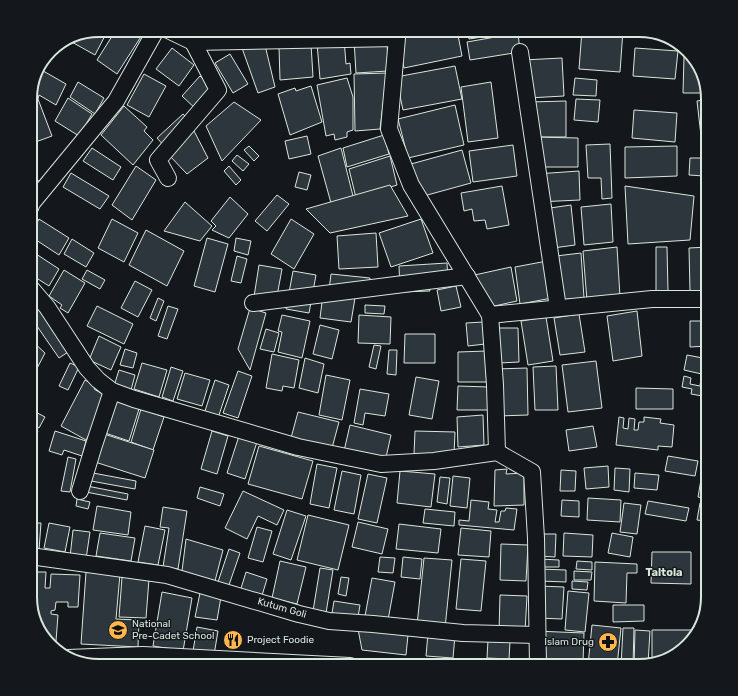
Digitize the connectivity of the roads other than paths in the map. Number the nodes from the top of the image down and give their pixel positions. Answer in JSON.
{"nodes":[{"id":1,"x":152,"y":37,"type":"edge"},
{"id":2,"x":193,"y":37,"type":"edge"},
{"id":3,"x":295,"y":37,"type":"edge"},
{"id":4,"x":520,"y":52,"type":"dead end"},
{"id":5,"x":168,"y":178,"type":"dead end"},
{"id":6,"x":37,"y":197,"type":"edge"},
{"id":7,"x":467,"y":276,"type":"junction"},
{"id":8,"x":37,"y":295,"type":"edge"},
{"id":9,"x":701,"y":299,"type":"edge"},
{"id":10,"x":252,"y":303,"type":"dead end"},
{"id":11,"x":558,"y":308,"type":"junction"},
{"id":12,"x":490,"y":315,"type":"junction"},
{"id":13,"x":112,"y":391,"type":"junction"},
{"id":14,"x":497,"y":452,"type":"junction"},
{"id":15,"x":80,"y":491,"type":"dead end"},
{"id":16,"x":37,"y":557,"type":"edge"},
{"id":17,"x":538,"y":635,"type":"junction"},
{"id":18,"x":86,"y":658,"type":"edge"},
{"id":19,"x":205,"y":659,"type":"edge"},
{"id":20,"x":538,"y":659,"type":"edge"}],
"edges":[{"from":1,"to":6,"type":"street"},
{"from":2,"to":5,"type":"street"},
{"from":3,"to":7,"type":"street"},
{"from":4,"to":11,"type":"street"},
{"from":7,"to":10,"type":"street"},
{"from":7,"to":12,"type":"street"},
{"from":8,"to":13,"type":"street"},
{"from":9,"to":11,"type":"street"},
{"from":11,"to":12,"type":"street"},
{"from":12,"to":14,"type":"street"},
{"from":13,"to":14,"type":"street"},
{"from":13,"to":15,"type":"street"},
{"from":14,"to":17,"type":"street"},
{"from":16,"to":17,"type":"street","name":"Kutum Goli"},
{"from":17,"to":20,"type":"street"},
{"from":18,"to":19,"type":"street"}]}
